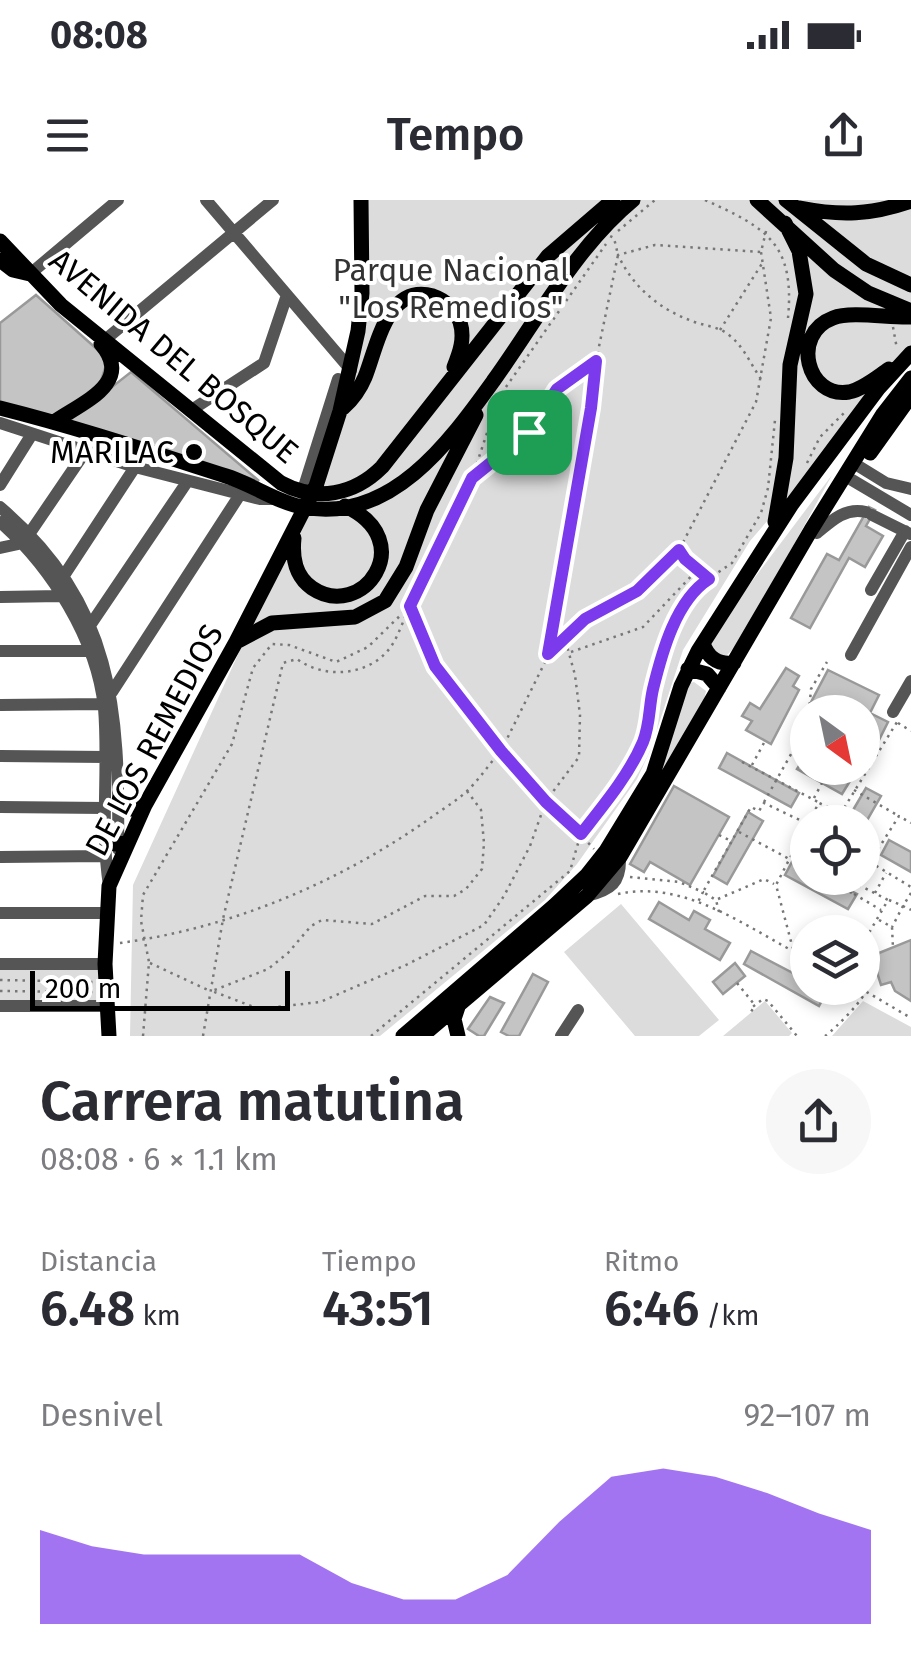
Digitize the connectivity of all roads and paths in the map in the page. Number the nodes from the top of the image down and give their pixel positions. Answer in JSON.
{"nodes":[{"id":1,"x":118,"y":200,"type":"edge"},
{"id":2,"x":206,"y":200,"type":"edge"},
{"id":3,"x":273,"y":200,"type":"edge"},
{"id":4,"x":361,"y":200,"type":"edge"},
{"id":5,"x":613,"y":200,"type":"edge"},
{"id":6,"x":633,"y":200,"type":"edge"},
{"id":7,"x":654,"y":200,"type":"edge"},
{"id":8,"x":705,"y":200,"type":"edge"},
{"id":9,"x":757,"y":200,"type":"edge"},
{"id":10,"x":911,"y":201,"type":"edge"},
{"id":11,"x":793,"y":204,"type":"edge"},
{"id":12,"x":785,"y":223,"type":"junction"},
{"id":13,"x":766,"y":230,"type":"junction"},
{"id":14,"x":234,"y":233,"type":"junction"},
{"id":15,"x":606,"y":234,"type":"junction"},
{"id":16,"x":0,"y":241,"type":"edge"},
{"id":17,"x":761,"y":252,"type":"junction"},
{"id":18,"x":618,"y":255,"type":"junction"},
{"id":19,"x":548,"y":256,"type":"junction"},
{"id":20,"x":0,"y":260,"type":"edge"},
{"id":21,"x":764,"y":260,"type":"junction"},
{"id":22,"x":568,"y":273,"type":"junction"},
{"id":23,"x":30,"y":274,"type":"junction"},
{"id":24,"x":911,"y":285,"type":"edge"},
{"id":25,"x":288,"y":295,"type":"junction"},
{"id":26,"x":62,"y":305,"type":"junction"},
{"id":27,"x":911,"y":314,"type":"edge"},
{"id":28,"x":892,"y":318,"type":"junction"},
{"id":29,"x":720,"y":330,"type":"junction"},
{"id":30,"x":786,"y":330,"type":"dead end"},
{"id":31,"x":106,"y":339,"type":"junction"},
{"id":32,"x":908,"y":356,"type":"edge"},
{"id":33,"x":596,"y":361,"type":"junction"},
{"id":34,"x":345,"y":375,"type":"junction"},
{"id":35,"x":760,"y":378,"type":"junction"},
{"id":36,"x":911,"y":378,"type":"edge"},
{"id":37,"x":492,"y":382,"type":"junction"},
{"id":38,"x":447,"y":384,"type":"junction"},
{"id":39,"x":908,"y":399,"type":"edge"},
{"id":40,"x":0,"y":408,"type":"edge"},
{"id":41,"x":190,"y":411,"type":"junction"},
{"id":42,"x":340,"y":411,"type":"junction"},
{"id":43,"x":776,"y":415,"type":"dead end"},
{"id":44,"x":0,"y":422,"type":"edge"},
{"id":45,"x":54,"y":422,"type":"junction"},
{"id":46,"x":32,"y":434,"type":"junction"},
{"id":47,"x":85,"y":452,"type":"junction"},
{"id":48,"x":135,"y":467,"type":"junction"},
{"id":49,"x":856,"y":474,"type":"junction"},
{"id":50,"x":472,"y":478,"type":"junction"},
{"id":51,"x":188,"y":482,"type":"junction"},
{"id":52,"x":0,"y":485,"type":"edge"},
{"id":53,"x":911,"y":489,"type":"edge"},
{"id":54,"x":240,"y":493,"type":"junction"},
{"id":55,"x":312,"y":498,"type":"junction"},
{"id":56,"x":280,"y":500,"type":"junction"},
{"id":57,"x":344,"y":506,"type":"junction"},
{"id":58,"x":0,"y":508,"type":"edge"},
{"id":59,"x":911,"y":515,"type":"edge"},
{"id":60,"x":0,"y":522,"type":"edge"},
{"id":61,"x":297,"y":526,"type":"junction"},
{"id":62,"x":815,"y":530,"type":"junction"},
{"id":63,"x":908,"y":533,"type":"edge"},
{"id":64,"x":772,"y":535,"type":"junction"},
{"id":65,"x":27,"y":538,"type":"junction"},
{"id":66,"x":911,"y":546,"type":"edge"},
{"id":67,"x":0,"y":548,"type":"edge"},
{"id":68,"x":679,"y":550,"type":"junction"},
{"id":69,"x":699,"y":568,"type":"junction"},
{"id":70,"x":63,"y":577,"type":"junction"},
{"id":71,"x":709,"y":579,"type":"junction"},
{"id":72,"x":871,"y":590,"type":"dead end"},
{"id":73,"x":61,"y":596,"type":"junction"},
{"id":74,"x":0,"y":597,"type":"edge"},
{"id":75,"x":410,"y":606,"type":"junction"},
{"id":76,"x":86,"y":631,"type":"junction"},
{"id":77,"x":565,"y":638,"type":"junction"},
{"id":78,"x":236,"y":642,"type":"junction"},
{"id":79,"x":703,"y":642,"type":"junction"},
{"id":80,"x":93,"y":649,"type":"junction"},
{"id":81,"x":0,"y":652,"type":"edge"},
{"id":82,"x":568,"y":653,"type":"junction"},
{"id":83,"x":548,"y":654,"type":"junction"},
{"id":84,"x":851,"y":655,"type":"dead end"},
{"id":85,"x":827,"y":662,"type":"dead end"},
{"id":86,"x":734,"y":664,"type":"junction"},
{"id":87,"x":688,"y":670,"type":"junction"},
{"id":88,"x":911,"y":681,"type":"edge"},
{"id":89,"x":719,"y":688,"type":"junction"},
{"id":90,"x":811,"y":695,"type":"edge"},
{"id":91,"x":108,"y":698,"type":"junction"},
{"id":92,"x":0,"y":704,"type":"edge"},
{"id":93,"x":895,"y":717,"type":"junction"},
{"id":94,"x":911,"y":730,"type":"edge"},
{"id":95,"x":765,"y":741,"type":"dead end"},
{"id":96,"x":501,"y":751,"type":"junction"},
{"id":97,"x":0,"y":756,"type":"edge"},
{"id":98,"x":106,"y":757,"type":"junction"},
{"id":99,"x":790,"y":757,"type":"edge"},
{"id":100,"x":742,"y":762,"type":"dead end"},
{"id":101,"x":751,"y":766,"type":"junction"},
{"id":102,"x":777,"y":781,"type":"junction"},
{"id":103,"x":821,"y":785,"type":"edge"},
{"id":104,"x":854,"y":790,"type":"junction"},
{"id":105,"x":468,"y":791,"type":"junction"},
{"id":106,"x":813,"y":800,"type":"junction"},
{"id":107,"x":546,"y":802,"type":"junction"},
{"id":108,"x":764,"y":803,"type":"junction"},
{"id":109,"x":820,"y":803,"type":"joint"},
{"id":110,"x":112,"y":804,"type":"junction"},
{"id":111,"x":824,"y":805,"type":"edge"},
{"id":112,"x":846,"y":805,"type":"edge"},
{"id":113,"x":145,"y":806,"type":"junction"},
{"id":114,"x":0,"y":807,"type":"edge"},
{"id":115,"x":790,"y":815,"type":"edge"},
{"id":116,"x":899,"y":816,"type":"junction"},
{"id":117,"x":911,"y":822,"type":"edge"},
{"id":118,"x":738,"y":831,"type":"junction"},
{"id":119,"x":581,"y":834,"type":"junction"},
{"id":120,"x":719,"y":835,"type":"dead end"},
{"id":121,"x":117,"y":841,"type":"junction"},
{"id":122,"x":732,"y":842,"type":"junction"},
{"id":123,"x":880,"y":846,"type":"edge"},
{"id":124,"x":0,"y":857,"type":"edge"},
{"id":125,"x":601,"y":858,"type":"junction"},
{"id":126,"x":620,"y":858,"type":"junction"},
{"id":127,"x":111,"y":859,"type":"junction"},
{"id":128,"x":790,"y":859,"type":"edge"},
{"id":129,"x":790,"y":862,"type":"edge"},
{"id":130,"x":880,"y":868,"type":"edge"},
{"id":131,"x":886,"y":872,"type":"junction"},
{"id":132,"x":619,"y":878,"type":"junction"},
{"id":133,"x":880,"y":883,"type":"edge"},
{"id":134,"x":776,"y":885,"type":"junction"},
{"id":135,"x":911,"y":887,"type":"edge"},
{"id":136,"x":703,"y":892,"type":"junction"},
{"id":137,"x":911,"y":893,"type":"edge"},
{"id":138,"x":592,"y":895,"type":"junction"},
{"id":139,"x":855,"y":895,"type":"edge"},
{"id":140,"x":876,"y":895,"type":"edge"},
{"id":141,"x":716,"y":900,"type":"junction"},
{"id":142,"x":888,"y":900,"type":"junction"},
{"id":143,"x":698,"y":902,"type":"junction"},
{"id":144,"x":903,"y":906,"type":"junction"},
{"id":145,"x":911,"y":910,"type":"edge"},
{"id":146,"x":882,"y":911,"type":"junction"},
{"id":147,"x":0,"y":913,"type":"edge"},
{"id":148,"x":720,"y":913,"type":"junction"},
{"id":149,"x":108,"y":914,"type":"junction"},
{"id":150,"x":880,"y":915,"type":"edge"},
{"id":151,"x":223,"y":920,"type":"junction"},
{"id":152,"x":880,"y":920,"type":"edge"},
{"id":153,"x":892,"y":927,"type":"junction"},
{"id":154,"x":144,"y":940,"type":"junction"},
{"id":155,"x":790,"y":940,"type":"edge"},
{"id":156,"x":106,"y":945,"type":"junction"},
{"id":157,"x":893,"y":948,"type":"dead end"},
{"id":158,"x":790,"y":950,"type":"edge"},
{"id":159,"x":149,"y":962,"type":"junction"},
{"id":160,"x":0,"y":964,"type":"edge"},
{"id":161,"x":105,"y":964,"type":"junction"},
{"id":162,"x":0,"y":980,"type":"edge"},
{"id":163,"x":36,"y":980,"type":"junction"},
{"id":164,"x":737,"y":983,"type":"dead end"},
{"id":165,"x":0,"y":991,"type":"edge"},
{"id":166,"x":35,"y":992,"type":"junction"},
{"id":167,"x":212,"y":992,"type":"junction"},
{"id":168,"x":880,"y":999,"type":"edge"},
{"id":169,"x":459,"y":1004,"type":"junction"},
{"id":170,"x":755,"y":1005,"type":"junction"},
{"id":171,"x":854,"y":1005,"type":"edge"},
{"id":172,"x":0,"y":1006,"type":"edge"},
{"id":173,"x":106,"y":1006,"type":"junction"},
{"id":174,"x":578,"y":1010,"type":"dead end"},
{"id":175,"x":752,"y":1012,"type":"dead end"},
{"id":176,"x":911,"y":1018,"type":"edge"},
{"id":177,"x":431,"y":1030,"type":"edge"},
{"id":178,"x":109,"y":1036,"type":"edge"},
{"id":179,"x":144,"y":1036,"type":"edge"},
{"id":180,"x":203,"y":1036,"type":"edge"},
{"id":181,"x":372,"y":1036,"type":"edge"},
{"id":182,"x":403,"y":1036,"type":"edge"},
{"id":183,"x":458,"y":1036,"type":"edge"},
{"id":184,"x":555,"y":1036,"type":"edge"},
{"id":185,"x":797,"y":1036,"type":"edge"},
{"id":186,"x":825,"y":1036,"type":"edge"}],
"edges":[{"from":1,"to":23,"type":"street"},
{"from":2,"to":14,"type":"street"},
{"from":3,"to":14,"type":"street"},
{"from":4,"to":34,"type":"main road"},
{"from":5,"to":19,"type":"main road"},
{"from":6,"to":15,"type":"main road"},
{"from":7,"to":15,"type":"path"},
{"from":8,"to":13,"type":"path"},
{"from":9,"to":12,"type":"main road"},
{"from":10,"to":11,"type":"main road"},
{"from":11,"to":24,"type":"main road"},
{"from":12,"to":27,"type":"main road"},
{"from":12,"to":64,"type":"main road"},
{"from":13,"to":17,"type":"path"},
{"from":13,"to":30,"type":"path"},
{"from":14,"to":25,"type":"street"},
{"from":14,"to":31,"type":"street"},
{"from":15,"to":18,"type":"path"},
{"from":15,"to":22,"type":"main road"},
{"from":15,"to":50,"type":"path"},
{"from":16,"to":23,"type":"main road","name":"AVENIDA DEL BOSQUE"},
{"from":17,"to":18,"type":"path"},
{"from":17,"to":21,"type":"path"},
{"from":18,"to":29,"type":"path"},
{"from":18,"to":33,"type":"path"},
{"from":19,"to":22,"type":"main road"},
{"from":19,"to":38,"type":"main road"},
{"from":20,"to":23,"type":"main road"},
{"from":21,"to":29,"type":"path"},
{"from":21,"to":35,"type":"path"},
{"from":22,"to":37,"type":"main road"},
{"from":23,"to":26,"type":"main road","name":"AVENIDA DEL BOSQUE"},
{"from":25,"to":34,"type":"street"},
{"from":25,"to":41,"type":"street"},
{"from":26,"to":31,"type":"main road","name":"AVENIDA DEL BOSQUE"},
{"from":26,"to":45,"type":"main road"},
{"from":27,"to":28,"type":"main road"},
{"from":28,"to":32,"type":"path"},
{"from":28,"to":32,"type":"main road"},
{"from":29,"to":35,"type":"path"},
{"from":31,"to":41,"type":"main road","name":"AVENIDA DEL BOSQUE"},
{"from":32,"to":64,"type":"main road"},
{"from":33,"to":50,"type":"path"},
{"from":33,"to":83,"type":"path"},
{"from":34,"to":42,"type":"main road"},
{"from":34,"to":55,"type":"street"},
{"from":35,"to":68,"type":"path"},
{"from":36,"to":62,"type":"main road"},
{"from":37,"to":57,"type":"main road"},
{"from":37,"to":78,"type":"main road"},
{"from":38,"to":42,"type":"main road"},
{"from":38,"to":55,"type":"main road"},
{"from":39,"to":49,"type":"main road"},
{"from":39,"to":64,"type":"main road"},
{"from":40,"to":45,"type":"main road"},
{"from":41,"to":55,"type":"main road","name":"AVENIDA DEL BOSQUE"},
{"from":42,"to":55,"type":"main road","name":"DE LOS REMEDIOS"},
{"from":43,"to":71,"type":"path"},
{"from":44,"to":46,"type":"street"},
{"from":45,"to":56,"type":"main road"},
{"from":46,"to":47,"type":"street"},
{"from":46,"to":52,"type":"street"},
{"from":47,"to":48,"type":"street"},
{"from":47,"to":65,"type":"street"},
{"from":48,"to":51,"type":"street"},
{"from":48,"to":70,"type":"street"},
{"from":49,"to":53,"type":"street"},
{"from":49,"to":59,"type":"street"},
{"from":49,"to":62,"type":"main road"},
{"from":50,"to":75,"type":"path"},
{"from":51,"to":54,"type":"street"},
{"from":51,"to":76,"type":"street"},
{"from":54,"to":56,"type":"street"},
{"from":54,"to":91,"type":"street"},
{"from":55,"to":56,"type":"main road"},
{"from":55,"to":57,"type":"main road"},
{"from":55,"to":61,"type":"main road","name":"DE LOS REMEDIOS"},
{"from":57,"to":61,"type":"main road"},
{"from":58,"to":65,"type":"street"},
{"from":60,"to":65,"type":"street"},
{"from":61,"to":78,"type":"main road","name":"DE LOS REMEDIOS"},
{"from":62,"to":63,"type":"street"},
{"from":62,"to":86,"type":"main road"},
{"from":63,"to":72,"type":"street"},
{"from":64,"to":79,"type":"main road"},
{"from":65,"to":67,"type":"street"},
{"from":65,"to":70,"type":"street"},
{"from":65,"to":73,"type":"street"},
{"from":66,"to":84,"type":"street"},
{"from":68,"to":69,"type":"path"},
{"from":68,"to":77,"type":"path"},
{"from":69,"to":71,"type":"path"},
{"from":69,"to":82,"type":"path"},
{"from":70,"to":76,"type":"street"},
{"from":71,"to":119,"type":"path"},
{"from":73,"to":74,"type":"street"},
{"from":73,"to":76,"type":"street"},
{"from":75,"to":96,"type":"path"},
{"from":75,"to":151,"type":"path"},
{"from":75,"to":154,"type":"path"},
{"from":76,"to":80,"type":"street"},
{"from":77,"to":82,"type":"path"},
{"from":77,"to":83,"type":"path"},
{"from":78,"to":113,"type":"main road","name":"DE LOS REMEDIOS"},
{"from":79,"to":86,"type":"main road"},
{"from":79,"to":87,"type":"main road"},
{"from":80,"to":81,"type":"street"},
{"from":80,"to":91,"type":"street"},
{"from":82,"to":107,"type":"path"},
{"from":83,"to":96,"type":"path"},
{"from":85,"to":90,"type":"path"},
{"from":86,"to":89,"type":"main road"},
{"from":87,"to":89,"type":"main road"},
{"from":87,"to":125,"type":"main road"},
{"from":88,"to":93,"type":"street"},
{"from":89,"to":126,"type":"main road"},
{"from":91,"to":92,"type":"street"},
{"from":91,"to":98,"type":"street"},
{"from":91,"to":110,"type":"street"},
{"from":93,"to":94,"type":"path"},
{"from":93,"to":104,"type":"path"},
{"from":95,"to":101,"type":"path"},
{"from":96,"to":105,"type":"path"},
{"from":96,"to":107,"type":"path"},
{"from":97,"to":98,"type":"street"},
{"from":98,"to":110,"type":"street"},
{"from":99,"to":102,"type":"path"},
{"from":100,"to":101,"type":"path"},
{"from":101,"to":102,"type":"path"},
{"from":102,"to":106,"type":"path"},
{"from":102,"to":108,"type":"path"},
{"from":103,"to":106,"type":"path"},
{"from":104,"to":112,"type":"path"},
{"from":104,"to":116,"type":"path"},
{"from":105,"to":151,"type":"path"},
{"from":105,"to":167,"type":"path"},
{"from":106,"to":109,"type":"path"},
{"from":107,"to":119,"type":"path"},
{"from":107,"to":167,"type":"path"},
{"from":108,"to":115,"type":"path"},
{"from":108,"to":118,"type":"path"},
{"from":109,"to":111,"type":"path"},
{"from":110,"to":113,"type":"main road"},
{"from":110,"to":114,"type":"street"},
{"from":110,"to":121,"type":"street"},
{"from":113,"to":121,"type":"main road","name":"DE LOS REMEDIOS"},
{"from":116,"to":117,"type":"path"},
{"from":116,"to":123,"type":"path"},
{"from":118,"to":122,"type":"path"},
{"from":118,"to":128,"type":"path"},
{"from":119,"to":125,"type":"path"},
{"from":119,"to":181,"type":"path"},
{"from":120,"to":122,"type":"path"},
{"from":121,"to":127,"type":"main road","name":"DE LOS REMEDIOS"},
{"from":121,"to":127,"type":"street"},
{"from":122,"to":136,"type":"path"},
{"from":124,"to":127,"type":"street"},
{"from":125,"to":177,"type":"main road"},
{"from":126,"to":132,"type":"street"},
{"from":126,"to":138,"type":"main road"},
{"from":127,"to":149,"type":"main road","name":"DE LOS REMEDIOS"},
{"from":129,"to":134,"type":"path"},
{"from":130,"to":131,"type":"path"},
{"from":131,"to":133,"type":"path"},
{"from":131,"to":135,"type":"path"},
{"from":132,"to":136,"type":"path"},
{"from":132,"to":138,"type":"street"},
{"from":134,"to":141,"type":"path"},
{"from":134,"to":155,"type":"path"},
{"from":136,"to":141,"type":"path"},
{"from":136,"to":143,"type":"path"},
{"from":137,"to":144,"type":"path"},
{"from":138,"to":143,"type":"path"},
{"from":138,"to":169,"type":"main road"},
{"from":139,"to":146,"type":"path"},
{"from":140,"to":142,"type":"path"},
{"from":141,"to":148,"type":"path"},
{"from":142,"to":144,"type":"path"},
{"from":142,"to":146,"type":"path"},
{"from":143,"to":148,"type":"path"},
{"from":144,"to":145,"type":"path"},
{"from":144,"to":153,"type":"path"},
{"from":146,"to":150,"type":"path"},
{"from":147,"to":149,"type":"street"},
{"from":148,"to":158,"type":"path"},
{"from":149,"to":156,"type":"main road","name":"DE LOS REMEDIOS"},
{"from":151,"to":154,"type":"path"},
{"from":151,"to":167,"type":"path"},
{"from":152,"to":153,"type":"path"},
{"from":153,"to":157,"type":"path"},
{"from":154,"to":156,"type":"path"},
{"from":154,"to":159,"type":"path"},
{"from":156,"to":161,"type":"main road","name":"DE LOS REMEDIOS"},
{"from":159,"to":167,"type":"path"},
{"from":159,"to":179,"type":"path"},
{"from":160,"to":161,"type":"street"},
{"from":161,"to":173,"type":"main road","name":"DE LOS REMEDIOS"},
{"from":162,"to":163,"type":"path"},
{"from":163,"to":166,"type":"path"},
{"from":163,"to":166,"type":"path"},
{"from":164,"to":170,"type":"path"},
{"from":165,"to":166,"type":"path"},
{"from":167,"to":180,"type":"path"},
{"from":168,"to":176,"type":"path"},
{"from":169,"to":177,"type":"main road"},
{"from":169,"to":183,"type":"main road"},
{"from":170,"to":175,"type":"path"},
{"from":170,"to":185,"type":"path"},
{"from":171,"to":186,"type":"path"},
{"from":172,"to":173,"type":"street"},
{"from":173,"to":178,"type":"main road","name":"DE LOS REMEDIOS"},
{"from":174,"to":184,"type":"street"},
{"from":177,"to":182,"type":"main road"}]}
